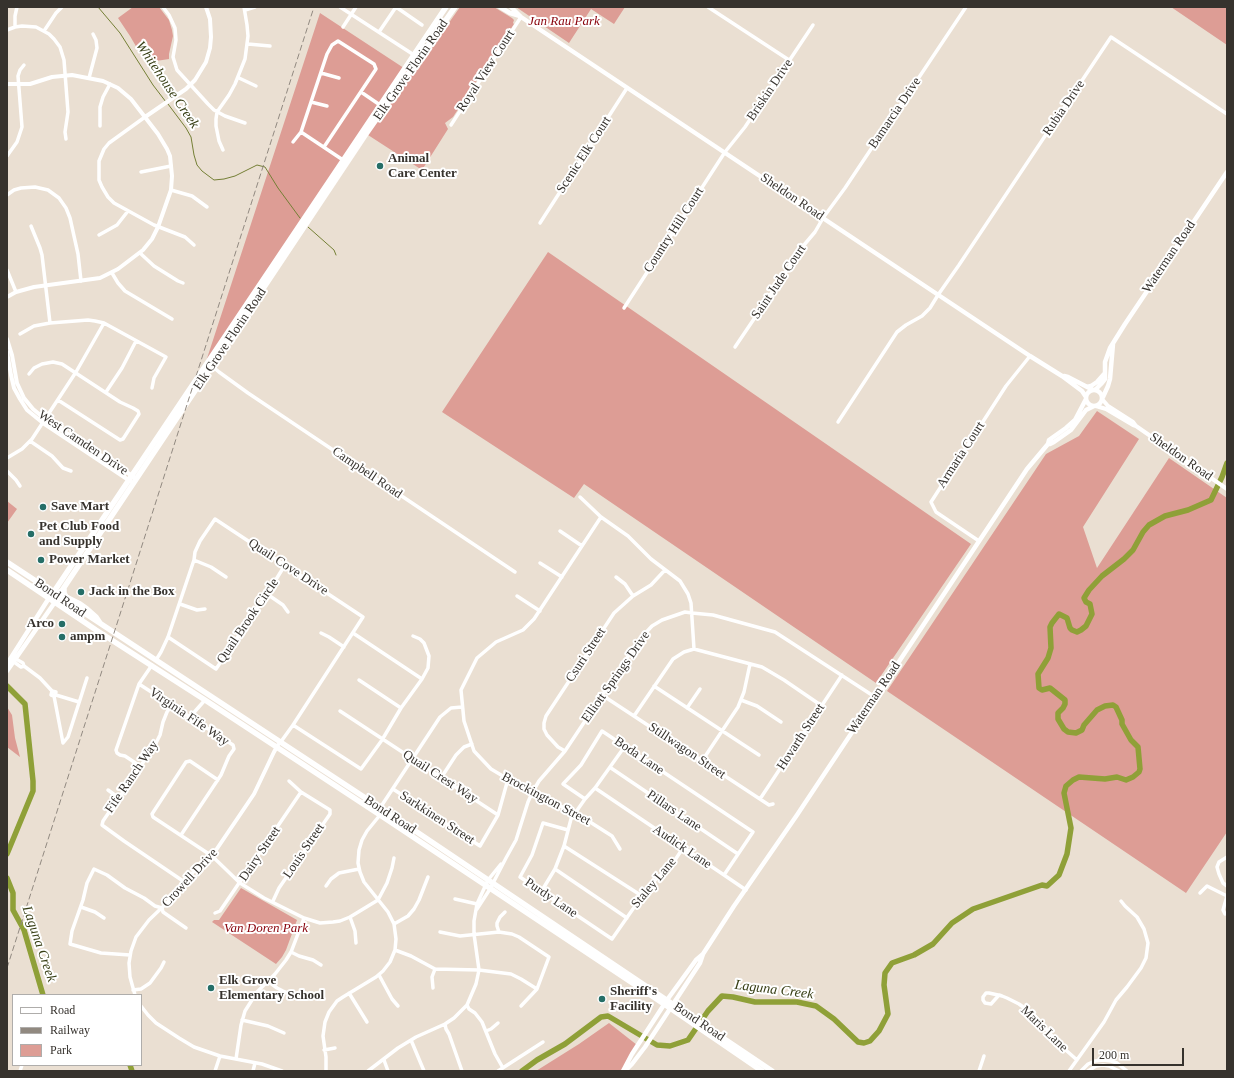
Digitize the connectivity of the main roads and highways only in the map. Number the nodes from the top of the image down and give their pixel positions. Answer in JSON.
{"nodes":[{"id":1,"x":446,"y":7,"type":"edge"},
{"id":2,"x":455,"y":7,"type":"edge"},
{"id":3,"x":500,"y":7,"type":"edge"},
{"id":4,"x":512,"y":7,"type":"edge"},
{"id":5,"x":521,"y":17,"type":"junction"},
{"id":6,"x":414,"y":55,"type":"junction"},
{"id":7,"x":414,"y":65,"type":"junction"},
{"id":8,"x":346,"y":160,"type":"junction"},
{"id":9,"x":1227,"y":172,"type":"edge"},
{"id":10,"x":1113,"y":344,"type":"junction"},
{"id":11,"x":215,"y":351,"type":"junction"},
{"id":12,"x":211,"y":367,"type":"junction"},
{"id":13,"x":1105,"y":372,"type":"junction"},
{"id":14,"x":1062,"y":376,"type":"junction"},
{"id":15,"x":1088,"y":387,"type":"junction"},
{"id":16,"x":1094,"y":390,"type":"junction"},
{"id":17,"x":1086,"y":398,"type":"junction"},
{"id":18,"x":1102,"y":398,"type":"junction"},
{"id":19,"x":1095,"y":406,"type":"junction"},
{"id":20,"x":1048,"y":444,"type":"junction"},
{"id":21,"x":132,"y":480,"type":"junction"},
{"id":22,"x":112,"y":505,"type":"junction"},
{"id":23,"x":106,"y":524,"type":"junction"},
{"id":24,"x":97,"y":528,"type":"junction"},
{"id":25,"x":96,"y":540,"type":"junction"},
{"id":26,"x":7,"y":562,"type":"edge"},
{"id":27,"x":7,"y":570,"type":"edge"},
{"id":28,"x":64,"y":588,"type":"junction"},
{"id":29,"x":51,"y":596,"type":"junction"},
{"id":30,"x":56,"y":599,"type":"junction"},
{"id":31,"x":101,"y":625,"type":"junction"},
{"id":32,"x":18,"y":647,"type":"junction"},
{"id":33,"x":123,"y":647,"type":"junction"},
{"id":34,"x":15,"y":660,"type":"junction"},
{"id":35,"x":156,"y":660,"type":"junction"},
{"id":36,"x":7,"y":664,"type":"edge"},
{"id":37,"x":152,"y":665,"type":"junction"},
{"id":38,"x":7,"y":671,"type":"edge"},
{"id":39,"x":185,"y":680,"type":"junction"},
{"id":40,"x":205,"y":700,"type":"junction"},
{"id":41,"x":235,"y":713,"type":"junction"},
{"id":42,"x":279,"y":745,"type":"junction"},
{"id":43,"x":380,"y":812,"type":"junction"},
{"id":44,"x":489,"y":884,"type":"junction"},
{"id":45,"x":669,"y":1004,"type":"junction"},
{"id":46,"x":704,"y":1028,"type":"junction"},
{"id":47,"x":624,"y":1071,"type":"edge"},
{"id":48,"x":762,"y":1071,"type":"edge"},
{"id":49,"x":772,"y":1071,"type":"edge"}],
"edges":[{"from":1,"to":6,"type":"main road","name":"Elk Grove Florin Road"},
{"from":2,"to":7,"type":"main road","name":"Elk Grove Florin Road"},
{"from":3,"to":5,"type":"main road","name":"Sheldon Road"},
{"from":4,"to":5,"type":"main road","name":"Sheldon Road"},
{"from":5,"to":14,"type":"main road","name":"Sheldon Road"},
{"from":6,"to":7,"type":"main road"},
{"from":6,"to":8,"type":"main road","name":"Elk Grove Florin Road"},
{"from":7,"to":8,"type":"main road","name":"Elk Grove Florin Road"},
{"from":8,"to":11,"type":"main road","name":"Elk Grove Florin Road"},
{"from":8,"to":12,"type":"main road","name":"Elk Grove Florin Road"},
{"from":9,"to":10,"type":"main road","name":"Waterman Road"},
{"from":10,"to":13,"type":"main road","name":"Waterman Road"},
{"from":10,"to":18,"type":"main road","name":"Waterman Road"},
{"from":11,"to":12,"type":"main road"},
{"from":11,"to":21,"type":"main road","name":"Elk Grove Florin Road"},
{"from":12,"to":21,"type":"main road","name":"Elk Grove Florin Road"},
{"from":13,"to":15,"type":"main road"},
{"from":13,"to":16,"type":"main road","name":"Waterman Road"},
{"from":14,"to":15,"type":"main road","name":"Sheldon Road"},
{"from":14,"to":17,"type":"main road","name":"Sheldon Road"},
{"from":15,"to":16,"type":"main road","name":"Sheldon Road"},
{"from":16,"to":17,"type":"main road"},
{"from":16,"to":18,"type":"main road"},
{"from":17,"to":19,"type":"main road"},
{"from":17,"to":20,"type":"main road","name":"Waterman Road"},
{"from":18,"to":19,"type":"main road"},
{"from":19,"to":20,"type":"main road","name":"Waterman Road"},
{"from":20,"to":45,"type":"main road","name":"Waterman Road"},
{"from":21,"to":22,"type":"main road","name":"Elk Grove Florin Road"},
{"from":21,"to":23,"type":"main road","name":"Elk Grove Florin Road"},
{"from":22,"to":23,"type":"main road"},
{"from":22,"to":24,"type":"main road","name":"Elk Grove Florin Road"},
{"from":23,"to":25,"type":"main road","name":"Elk Grove Florin Road"},
{"from":24,"to":25,"type":"main road"},
{"from":24,"to":29,"type":"main road","name":"Elk Grove Florin Road"},
{"from":25,"to":28,"type":"main road","name":"Elk Grove Florin Road"},
{"from":26,"to":29,"type":"main road","name":"Bond Road"},
{"from":27,"to":29,"type":"main road","name":"Bond Road"},
{"from":28,"to":30,"type":"main road","name":"Elk Grove Florin Road"},
{"from":28,"to":31,"type":"main road"},
{"from":29,"to":30,"type":"main road","name":"Bond Road"},
{"from":29,"to":32,"type":"main road","name":"Elk Grove Florin Road"},
{"from":30,"to":31,"type":"main road","name":"Bond Road"},
{"from":30,"to":33,"type":"main road","name":"Bond Road"},
{"from":30,"to":34,"type":"main road","name":"Elk Grove Florin Road"},
{"from":31,"to":35,"type":"main road","name":"Bond Road"},
{"from":32,"to":34,"type":"main road"},
{"from":32,"to":36,"type":"main road","name":"Elk Grove Florin Road"},
{"from":33,"to":35,"type":"main road"},
{"from":33,"to":37,"type":"main road","name":"Bond Road"},
{"from":34,"to":38,"type":"main road","name":"Elk Grove Florin Road"},
{"from":35,"to":39,"type":"main road","name":"Bond Road"},
{"from":37,"to":39,"type":"main road"},
{"from":37,"to":40,"type":"main road","name":"Bond Road"},
{"from":39,"to":41,"type":"main road","name":"Bond Road"},
{"from":40,"to":41,"type":"main road"},
{"from":40,"to":42,"type":"main road","name":"Bond Road"},
{"from":41,"to":42,"type":"main road","name":"Bond Road"},
{"from":42,"to":43,"type":"main road","name":"Bond Road"},
{"from":43,"to":44,"type":"main road","name":"Bond Road"},
{"from":43,"to":44,"type":"main road","name":"Bond Road"},
{"from":44,"to":45,"type":"main road","name":"Bond Road"},
{"from":45,"to":46,"type":"main road","name":"Bond Road"},
{"from":45,"to":47,"type":"main road","name":"Waterman Road"},
{"from":45,"to":47,"type":"main road","name":"Waterman Road"},
{"from":46,"to":48,"type":"main road","name":"Bond Road"},
{"from":46,"to":49,"type":"main road","name":"Bond Road"}]}
